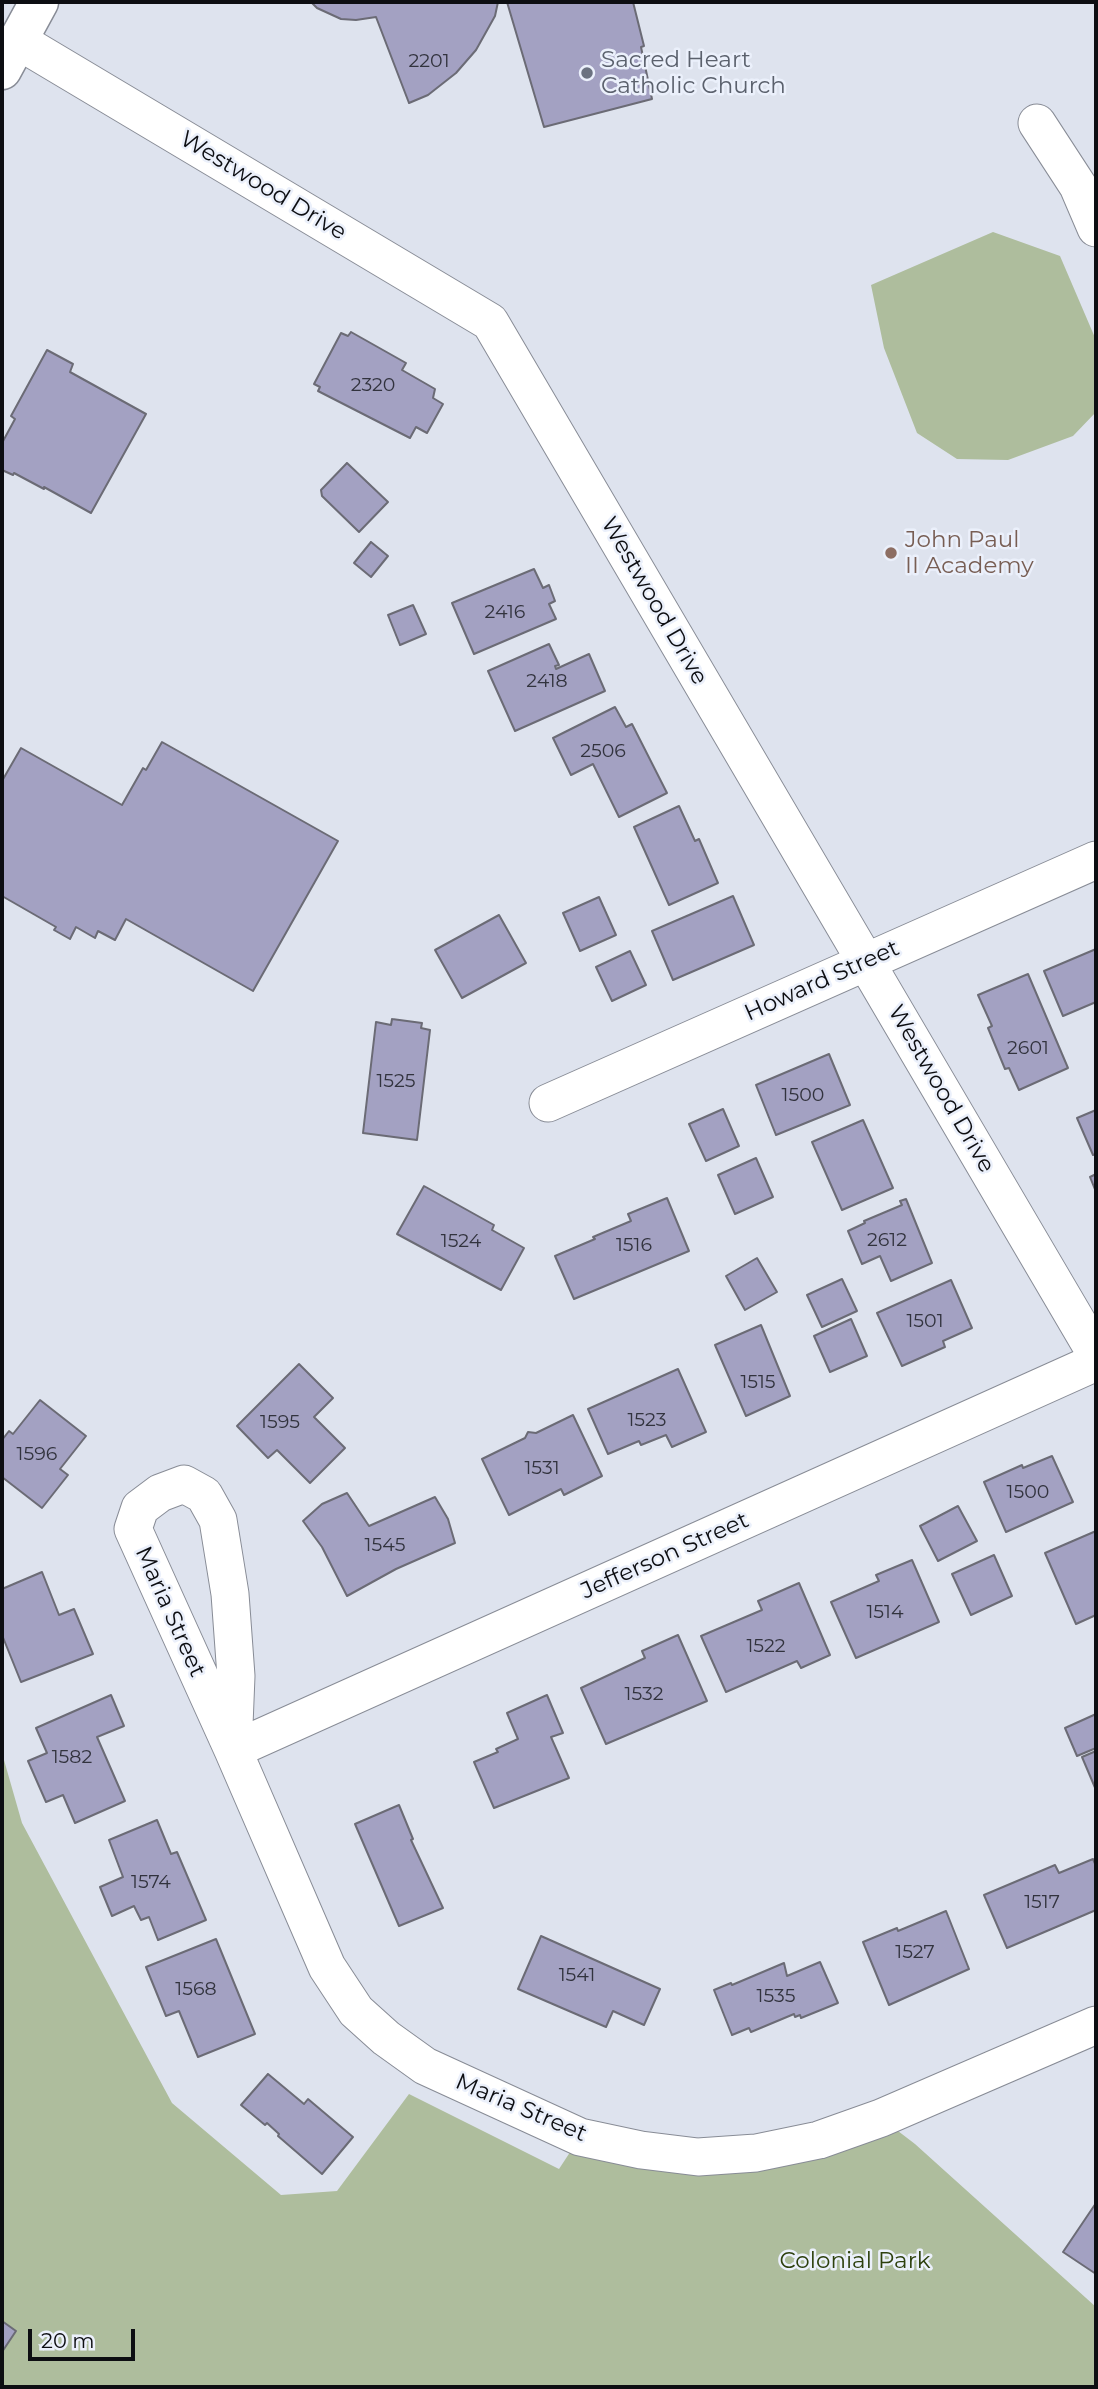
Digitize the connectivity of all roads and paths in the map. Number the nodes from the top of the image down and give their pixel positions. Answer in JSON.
{"nodes":[{"id":1,"x":39,"y":2,"type":"edge"},
{"id":2,"x":10,"y":55,"type":"edge"},
{"id":3,"x":1037,"y":123,"type":"dead end"},
{"id":4,"x":1096,"y":228,"type":"edge"},
{"id":5,"x":1096,"y":860,"type":"edge"},
{"id":6,"x":866,"y":962,"type":"junction"},
{"id":7,"x":548,"y":1102,"type":"dead end"},
{"id":8,"x":1096,"y":1354,"type":"edge"},
{"id":9,"x":1096,"y":1362,"type":"edge"},
{"id":10,"x":233,"y":1750,"type":"junction"},
{"id":11,"x":1096,"y":2025,"type":"edge"}],
"edges":[{"from":1,"to":2,"type":"main road"},
{"from":2,"to":6,"type":"street","name":"Westwood Drive"},
{"from":3,"to":4,"type":"street"},
{"from":5,"to":6,"type":"street","name":"Howard Street"},
{"from":6,"to":7,"type":"street","name":"Howard Street"},
{"from":6,"to":8,"type":"street","name":"Westwood Drive"},
{"from":9,"to":10,"type":"street","name":"Jefferson Street"},
{"from":10,"to":10,"type":"street","name":"Maria Street"},
{"from":10,"to":11,"type":"street","name":"Maria Street"}]}
